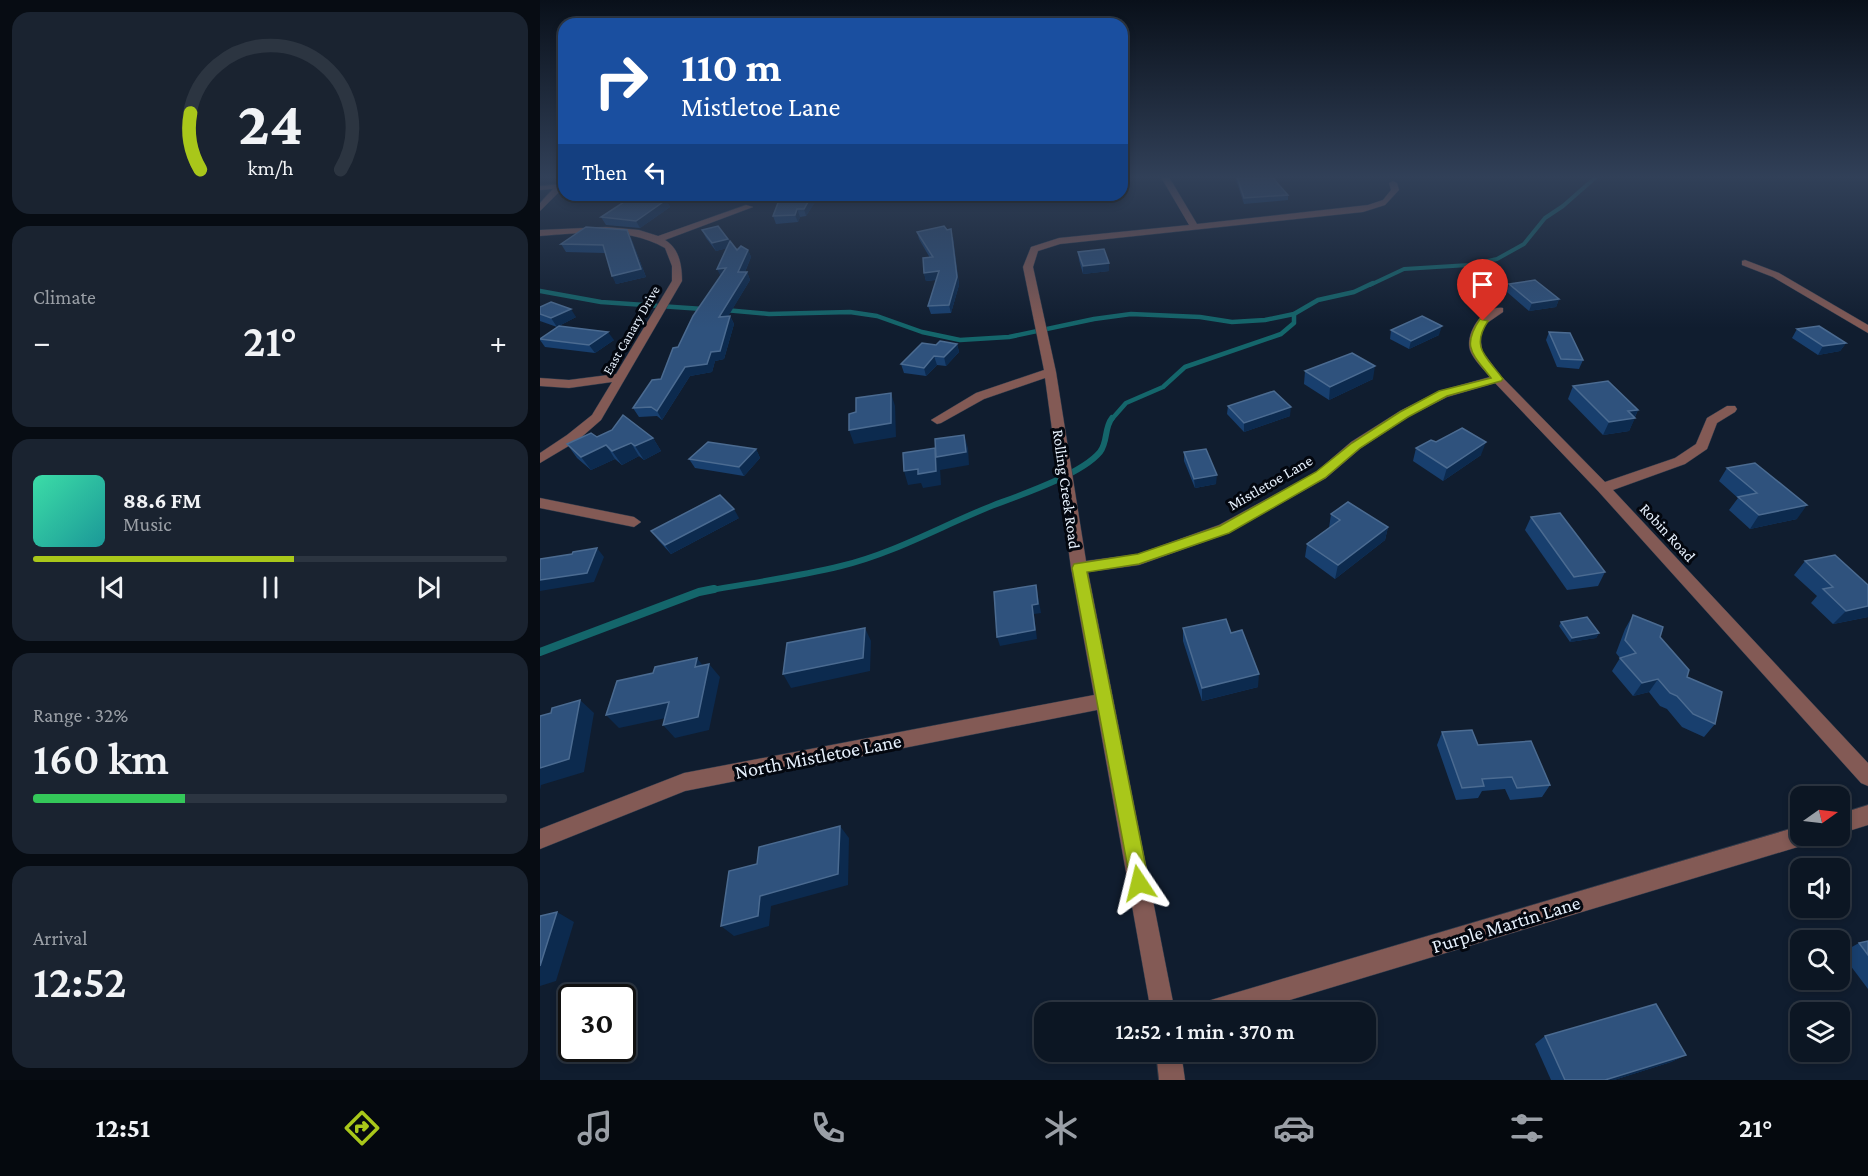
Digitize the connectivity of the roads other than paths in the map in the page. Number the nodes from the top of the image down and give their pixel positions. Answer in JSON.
{"nodes":[{"id":1,"x":692,"y":227,"type":"edge"},
{"id":2,"x":1181,"y":227,"type":"edge"},
{"id":3,"x":540,"y":233,"type":"edge"},
{"id":4,"x":659,"y":239,"type":"junction"},
{"id":5,"x":1745,"y":263,"type":"dead end"},
{"id":6,"x":1499,"y":310,"type":"dead end"},
{"id":7,"x":1868,"y":330,"type":"edge"},
{"id":8,"x":1050,"y":372,"type":"junction"},
{"id":9,"x":622,"y":376,"type":"junction"},
{"id":10,"x":1497,"y":379,"type":"junction"},
{"id":11,"x":540,"y":382,"type":"edge"},
{"id":12,"x":1731,"y":409,"type":"dead end"},
{"id":13,"x":937,"y":420,"type":"dead end"},
{"id":14,"x":540,"y":459,"type":"edge"},
{"id":15,"x":1603,"y":488,"type":"junction"},
{"id":16,"x":540,"y":503,"type":"edge"},
{"id":17,"x":634,"y":522,"type":"dead end"},
{"id":18,"x":1079,"y":568,"type":"junction"},
{"id":19,"x":1104,"y":701,"type":"junction"},
{"id":20,"x":1868,"y":777,"type":"edge"},
{"id":21,"x":1868,"y":815,"type":"edge"},
{"id":22,"x":1850,"y":821,"type":"edge"},
{"id":23,"x":540,"y":839,"type":"edge"},
{"id":24,"x":1790,"y":839,"type":"edge"},
{"id":25,"x":1161,"y":1002,"type":"edge"},
{"id":26,"x":1245,"y":1002,"type":"edge"},
{"id":27,"x":1170,"y":1062,"type":"edge"},
{"id":28,"x":1172,"y":1080,"type":"edge"}],
"edges":[{"from":1,"to":4,"type":"street"},
{"from":2,"to":8,"type":"street","name":"Rolling Creek Road"},
{"from":3,"to":4,"type":"street"},
{"from":4,"to":9,"type":"street","name":"East Canary Drive"},
{"from":5,"to":7,"type":"street"},
{"from":6,"to":10,"type":"street","name":"Robin Road"},
{"from":8,"to":13,"type":"street"},
{"from":8,"to":18,"type":"street","name":"Rolling Creek Road"},
{"from":9,"to":11,"type":"street"},
{"from":9,"to":14,"type":"street","name":"East Canary Drive"},
{"from":10,"to":15,"type":"street","name":"Robin Road"},
{"from":10,"to":18,"type":"street","name":"Mistletoe Lane"},
{"from":12,"to":15,"type":"street"},
{"from":15,"to":20,"type":"street","name":"Robin Road"},
{"from":16,"to":17,"type":"street"},
{"from":18,"to":19,"type":"street","name":"Rolling Creek Road"},
{"from":19,"to":23,"type":"street","name":"North Mistletoe Lane"},
{"from":19,"to":25,"type":"street","name":"Rolling Creek Road"},
{"from":21,"to":22,"type":"street"},
{"from":24,"to":26,"type":"street","name":"Purple Martin Lane"},
{"from":27,"to":28,"type":"street"}]}
